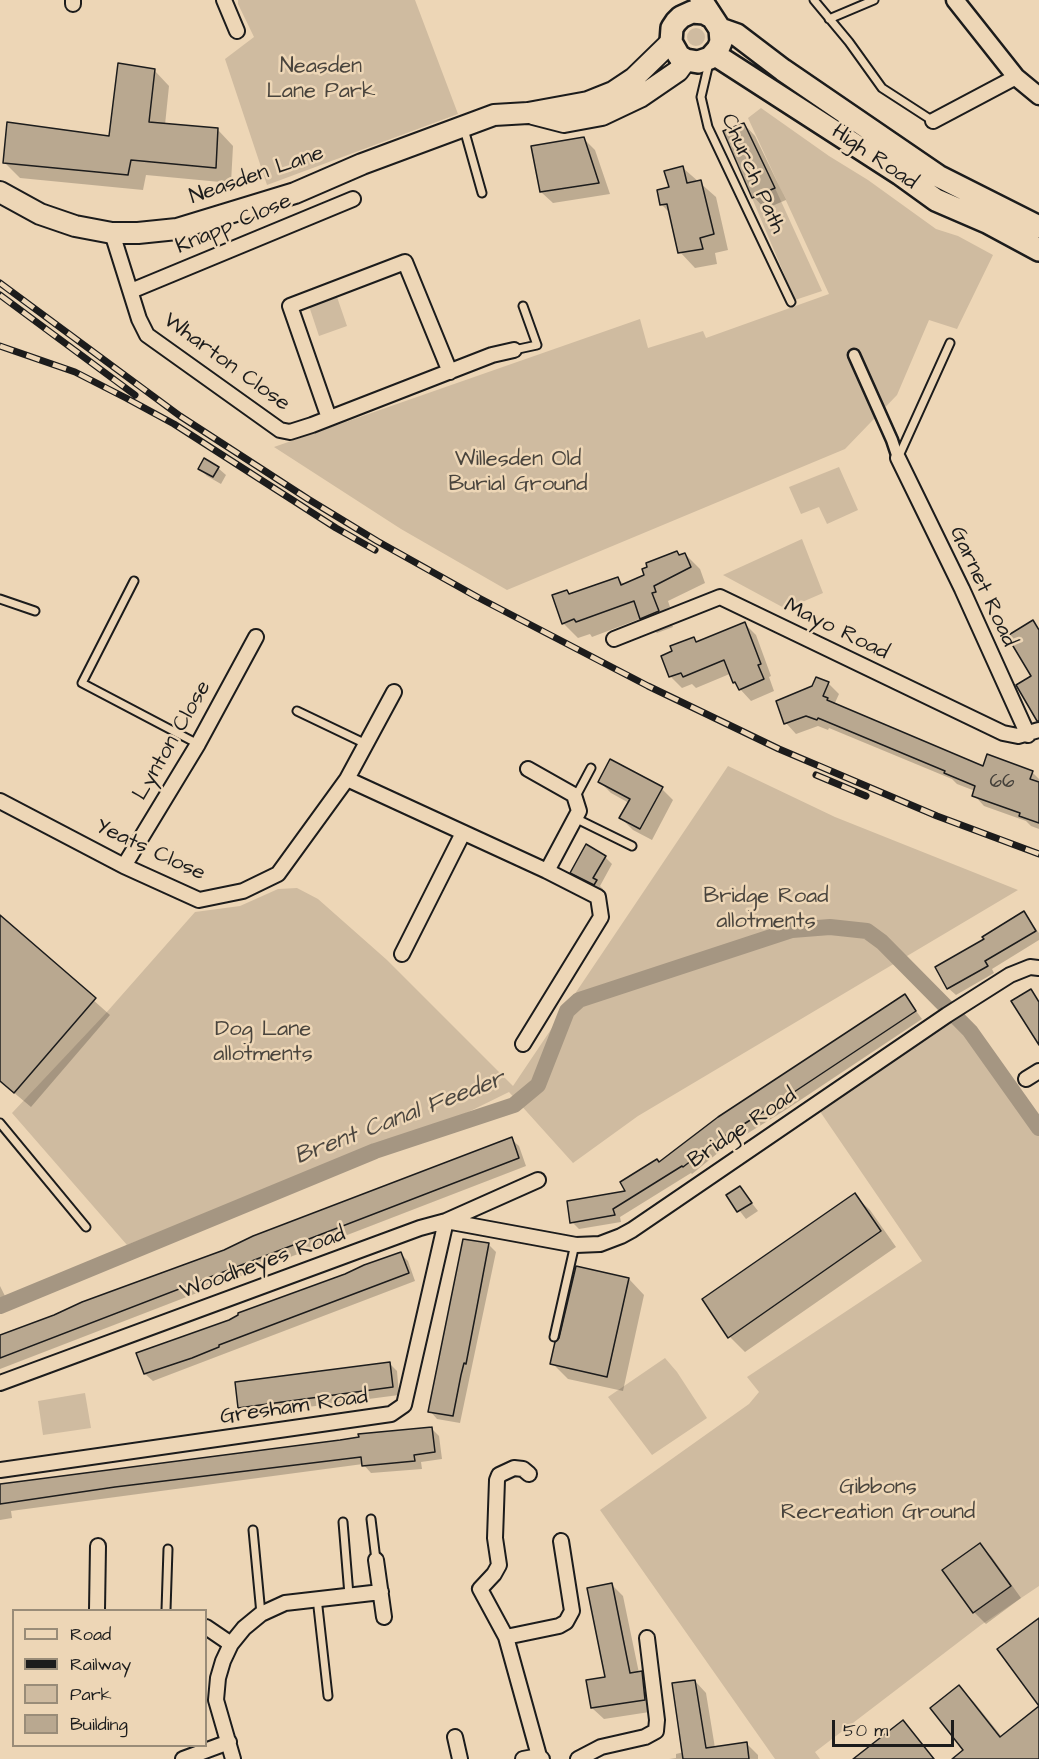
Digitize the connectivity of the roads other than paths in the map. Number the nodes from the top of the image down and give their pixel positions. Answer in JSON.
{"nodes":[{"id":1,"x":224,"y":0,"type":"edge"},
{"id":2,"x":814,"y":0,"type":"edge"},
{"id":3,"x":874,"y":0,"type":"edge"},
{"id":4,"x":955,"y":0,"type":"edge"},
{"id":5,"x":678,"y":8,"type":"edge"},
{"id":6,"x":710,"y":15,"type":"edge"},
{"id":7,"x":829,"y":19,"type":"junction"},
{"id":8,"x":237,"y":32,"type":"dead end"},
{"id":9,"x":671,"y":42,"type":"junction"},
{"id":10,"x":712,"y":56,"type":"junction"},
{"id":11,"x":686,"y":60,"type":"junction"},
{"id":12,"x":1016,"y":77,"type":"junction"},
{"id":13,"x":1039,"y":96,"type":"edge"},
{"id":14,"x":528,"y":113,"type":"junction"},
{"id":15,"x":933,"y":121,"type":"joint"},
{"id":16,"x":464,"y":127,"type":"junction"},
{"id":17,"x":0,"y":192,"type":"edge"},
{"id":18,"x":482,"y":194,"type":"dead end"},
{"id":19,"x":353,"y":199,"type":"dead end"},
{"id":20,"x":1039,"y":227,"type":"edge"},
{"id":21,"x":112,"y":233,"type":"junction"},
{"id":22,"x":1039,"y":250,"type":"edge"},
{"id":23,"x":131,"y":291,"type":"junction"},
{"id":24,"x":791,"y":302,"type":"dead end"},
{"id":25,"x":523,"y":306,"type":"dead end"},
{"id":26,"x":950,"y":343,"type":"dead end"},
{"id":27,"x":514,"y":350,"type":"joint"},
{"id":28,"x":854,"y":355,"type":"dead end"},
{"id":29,"x":450,"y":372,"type":"junction"},
{"id":30,"x":329,"y":418,"type":"junction"},
{"id":31,"x":898,"y":458,"type":"junction"},
{"id":32,"x":134,"y":581,"type":"dead end"},
{"id":33,"x":0,"y":599,"type":"edge"},
{"id":34,"x":35,"y":611,"type":"dead end"},
{"id":35,"x":256,"y":637,"type":"dead end"},
{"id":36,"x":614,"y":639,"type":"dead end"},
{"id":37,"x":394,"y":692,"type":"dead end"},
{"id":38,"x":297,"y":711,"type":"dead end"},
{"id":39,"x":1033,"y":732,"type":"edge"},
{"id":40,"x":198,"y":744,"type":"junction"},
{"id":41,"x":366,"y":744,"type":"junction"},
{"id":42,"x":591,"y":768,"type":"dead end"},
{"id":43,"x":528,"y":769,"type":"dead end"},
{"id":44,"x":347,"y":779,"type":"junction"},
{"id":45,"x":575,"y":798,"type":"junction"},
{"id":46,"x":0,"y":801,"type":"edge"},
{"id":47,"x":575,"y":818,"type":"junction"},
{"id":48,"x":464,"y":834,"type":"junction"},
{"id":49,"x":632,"y":846,"type":"dead end"},
{"id":50,"x":124,"y":866,"type":"junction"},
{"id":51,"x":547,"y":871,"type":"junction"},
{"id":52,"x":402,"y":954,"type":"dead end"},
{"id":53,"x":1039,"y":968,"type":"edge"},
{"id":54,"x":523,"y":1044,"type":"dead end"},
{"id":55,"x":1039,"y":1071,"type":"edge"},
{"id":56,"x":1026,"y":1079,"type":"dead end"},
{"id":57,"x":0,"y":1123,"type":"edge"},
{"id":58,"x":538,"y":1180,"type":"dead end"},
{"id":59,"x":446,"y":1221,"type":"junction"},
{"id":60,"x":86,"y":1227,"type":"dead end"},
{"id":61,"x":575,"y":1244,"type":"junction"},
{"id":62,"x":554,"y":1337,"type":"dead end"},
{"id":63,"x":0,"y":1383,"type":"edge"},
{"id":64,"x":0,"y":1470,"type":"edge"},
{"id":65,"x":529,"y":1474,"type":"dead end"},
{"id":66,"x":371,"y":1519,"type":"dead end"},
{"id":67,"x":343,"y":1522,"type":"dead end"},
{"id":68,"x":253,"y":1530,"type":"dead end"},
{"id":69,"x":561,"y":1541,"type":"dead end"},
{"id":70,"x":98,"y":1546,"type":"dead end"},
{"id":71,"x":168,"y":1549,"type":"dead end"},
{"id":72,"x":376,"y":1560,"type":"joint"},
{"id":73,"x":381,"y":1592,"type":"junction"},
{"id":74,"x":349,"y":1595,"type":"junction"},
{"id":75,"x":317,"y":1598,"type":"junction"},
{"id":76,"x":97,"y":1609,"type":"edge"},
{"id":77,"x":166,"y":1609,"type":"edge"},
{"id":78,"x":261,"y":1614,"type":"junction"},
{"id":79,"x":384,"y":1617,"type":"dead end"},
{"id":80,"x":207,"y":1629,"type":"edge"},
{"id":81,"x":506,"y":1636,"type":"junction"},
{"id":82,"x":646,"y":1638,"type":"dead end"},
{"id":83,"x":231,"y":1644,"type":"junction"},
{"id":84,"x":328,"y":1696,"type":"dead end"},
{"id":85,"x":455,"y":1737,"type":"dead end"},
{"id":86,"x":229,"y":1742,"type":"junction"},
{"id":87,"x":188,"y":1753,"type":"edge"},
{"id":88,"x":540,"y":1757,"type":"edge"},
{"id":89,"x":233,"y":1759,"type":"edge"},
{"id":90,"x":460,"y":1759,"type":"edge"},
{"id":91,"x":523,"y":1759,"type":"edge"},
{"id":92,"x":578,"y":1759,"type":"edge"}],
"edges":[{"from":1,"to":8,"type":"street"},
{"from":2,"to":7,"type":"lane"},
{"from":3,"to":7,"type":"lane"},
{"from":4,"to":12,"type":"street"},
{"from":5,"to":6,"type":"main road","name":"High Road"},
{"from":5,"to":9,"type":"main road","name":"High Road"},
{"from":6,"to":10,"type":"main road"},
{"from":6,"to":20,"type":"main road","name":"High Road"},
{"from":7,"to":15,"type":"lane"},
{"from":9,"to":11,"type":"main road"},
{"from":9,"to":14,"type":"main road","name":"Neasden Lane"},
{"from":10,"to":11,"type":"main road"},
{"from":10,"to":22,"type":"main road","name":"High Road"},
{"from":10,"to":24,"type":"lane","name":"Church Path"},
{"from":11,"to":14,"type":"main road","name":"Neasden Lane"},
{"from":12,"to":13,"type":"street"},
{"from":12,"to":15,"type":"street"},
{"from":14,"to":16,"type":"main road","name":"Neasden Lane"},
{"from":16,"to":18,"type":"lane"},
{"from":16,"to":21,"type":"main road","name":"Neasden Lane"},
{"from":17,"to":21,"type":"main road","name":"Neasden Lane"},
{"from":19,"to":23,"type":"street","name":"Knapp Close"},
{"from":21,"to":23,"type":"street","name":"Wharton Close"},
{"from":23,"to":30,"type":"street","name":"Wharton Close"},
{"from":25,"to":27,"type":"lane"},
{"from":26,"to":31,"type":"lane"},
{"from":27,"to":29,"type":"street","name":"Wharton Close"},
{"from":28,"to":31,"type":"street","name":"Garnet Road"},
{"from":29,"to":30,"type":"street","name":"Wharton Close"},
{"from":29,"to":30,"type":"street"},
{"from":31,"to":39,"type":"street","name":"Garnet Road"},
{"from":32,"to":40,"type":"lane"},
{"from":33,"to":34,"type":"lane"},
{"from":35,"to":40,"type":"street","name":"Lynton Close"},
{"from":36,"to":39,"type":"street","name":"Mayo Road"},
{"from":37,"to":41,"type":"street","name":"Yeats Close"},
{"from":38,"to":41,"type":"lane"},
{"from":40,"to":50,"type":"street","name":"Lynton Close"},
{"from":41,"to":44,"type":"street","name":"Yeats Close"},
{"from":42,"to":45,"type":"lane"},
{"from":43,"to":45,"type":"street"},
{"from":44,"to":48,"type":"street"},
{"from":44,"to":50,"type":"street","name":"Yeats Close"},
{"from":45,"to":47,"type":"street"},
{"from":46,"to":50,"type":"street","name":"Yeats Close"},
{"from":47,"to":49,"type":"lane"},
{"from":47,"to":51,"type":"street"},
{"from":48,"to":51,"type":"street"},
{"from":48,"to":52,"type":"street"},
{"from":51,"to":54,"type":"street"},
{"from":53,"to":61,"type":"street","name":"Bridge Road"},
{"from":55,"to":56,"type":"street"},
{"from":57,"to":60,"type":"lane"},
{"from":58,"to":59,"type":"street","name":"Woodheyes Road"},
{"from":59,"to":61,"type":"street","name":"Bridge Road"},
{"from":59,"to":63,"type":"street","name":"Woodheyes Road"},
{"from":59,"to":64,"type":"street","name":"Gresham Road"},
{"from":61,"to":62,"type":"lane"},
{"from":65,"to":81,"type":"street"},
{"from":66,"to":72,"type":"lane"},
{"from":67,"to":74,"type":"lane"},
{"from":68,"to":78,"type":"lane"},
{"from":69,"to":81,"type":"street"},
{"from":70,"to":76,"type":"street"},
{"from":71,"to":77,"type":"lane"},
{"from":72,"to":73,"type":"street"},
{"from":73,"to":74,"type":"street"},
{"from":73,"to":79,"type":"street"},
{"from":74,"to":75,"type":"street"},
{"from":75,"to":78,"type":"street"},
{"from":75,"to":84,"type":"lane"},
{"from":78,"to":83,"type":"street"},
{"from":80,"to":83,"type":"street"},
{"from":81,"to":88,"type":"street"},
{"from":82,"to":92,"type":"street"},
{"from":83,"to":86,"type":"street"},
{"from":85,"to":90,"type":"street"},
{"from":86,"to":87,"type":"street"},
{"from":86,"to":89,"type":"street"},
{"from":88,"to":91,"type":"street"}]}
